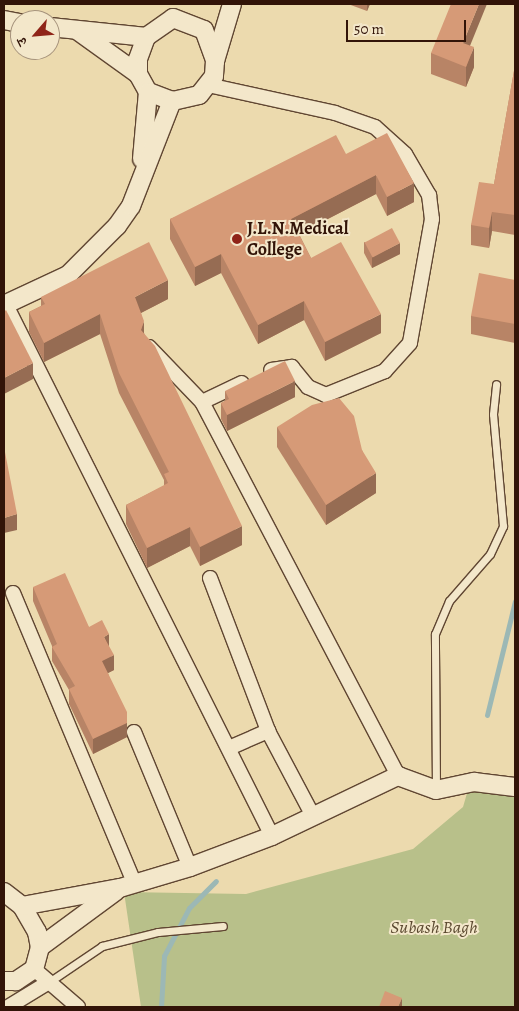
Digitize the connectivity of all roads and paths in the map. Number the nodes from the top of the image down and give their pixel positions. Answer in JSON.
{"nodes":[{"id":1,"x":232,"y":4,"type":"edge"},
{"id":2,"x":178,"y":11,"type":"edge"},
{"id":3,"x":60,"y":28,"type":"edge"},
{"id":4,"x":78,"y":30,"type":"junction"},
{"id":5,"x":146,"y":36,"type":"junction"},
{"id":6,"x":215,"y":61,"type":"junction"},
{"id":7,"x":138,"y":74,"type":"junction"},
{"id":8,"x":208,"y":85,"type":"junction"},
{"id":9,"x":148,"y":92,"type":"junction"},
{"id":10,"x":172,"y":101,"type":"junction"},
{"id":11,"x":142,"y":172,"type":"junction"},
{"id":12,"x":5,"y":311,"type":"edge"},
{"id":13,"x":149,"y":346,"type":"edge"},
{"id":14,"x":496,"y":384,"type":"dead end"},
{"id":15,"x":202,"y":402,"type":"junction"},
{"id":16,"x":210,"y":578,"type":"dead end"},
{"id":17,"x":13,"y":594,"type":"dead end"},
{"id":18,"x":268,"y":731,"type":"junction"},
{"id":19,"x":134,"y":732,"type":"dead end"},
{"id":20,"x":229,"y":748,"type":"junction"},
{"id":21,"x":398,"y":776,"type":"junction"},
{"id":22,"x":515,"y":787,"type":"edge"},
{"id":23,"x":436,"y":790,"type":"junction"},
{"id":24,"x":312,"y":814,"type":"junction"},
{"id":25,"x":272,"y":836,"type":"junction"},
{"id":26,"x":190,"y":868,"type":"junction"},
{"id":27,"x":128,"y":886,"type":"junction"},
{"id":28,"x":4,"y":892,"type":"edge"},
{"id":29,"x":22,"y":906,"type":"junction"},
{"id":30,"x":224,"y":926,"type":"dead end"},
{"id":31,"x":40,"y":947,"type":"junction"},
{"id":32,"x":34,"y":969,"type":"junction"},
{"id":33,"x":4,"y":982,"type":"edge"},
{"id":34,"x":49,"y":982,"type":"junction"},
{"id":35,"x":8,"y":1007,"type":"edge"},
{"id":36,"x":78,"y":1007,"type":"edge"}],
"edges":[{"from":1,"to":6,"type":"street"},
{"from":2,"to":5,"type":"street"},
{"from":2,"to":6,"type":"street"},
{"from":3,"to":4,"type":"street"},
{"from":4,"to":5,"type":"street"},
{"from":4,"to":7,"type":"street"},
{"from":5,"to":7,"type":"street"},
{"from":6,"to":8,"type":"street"},
{"from":7,"to":9,"type":"street"},
{"from":8,"to":10,"type":"street"},
{"from":8,"to":15,"type":"street"},
{"from":9,"to":10,"type":"street"},
{"from":9,"to":11,"type":"street"},
{"from":10,"to":11,"type":"street"},
{"from":11,"to":12,"type":"street"},
{"from":12,"to":20,"type":"street"},
{"from":13,"to":15,"type":"street"},
{"from":14,"to":23,"type":"lane"},
{"from":15,"to":21,"type":"street"},
{"from":16,"to":18,"type":"street"},
{"from":17,"to":27,"type":"street"},
{"from":18,"to":20,"type":"street"},
{"from":18,"to":24,"type":"street"},
{"from":19,"to":26,"type":"street"},
{"from":20,"to":25,"type":"street"},
{"from":21,"to":23,"type":"street"},
{"from":21,"to":24,"type":"street"},
{"from":22,"to":23,"type":"street"},
{"from":24,"to":25,"type":"street"},
{"from":25,"to":26,"type":"street"},
{"from":26,"to":27,"type":"street"},
{"from":27,"to":29,"type":"street"},
{"from":27,"to":31,"type":"street"},
{"from":28,"to":29,"type":"street"},
{"from":29,"to":31,"type":"street"},
{"from":30,"to":34,"type":"lane"},
{"from":31,"to":32,"type":"street"},
{"from":32,"to":33,"type":"street"},
{"from":32,"to":34,"type":"street"},
{"from":34,"to":35,"type":"street"},
{"from":34,"to":36,"type":"street"}]}
